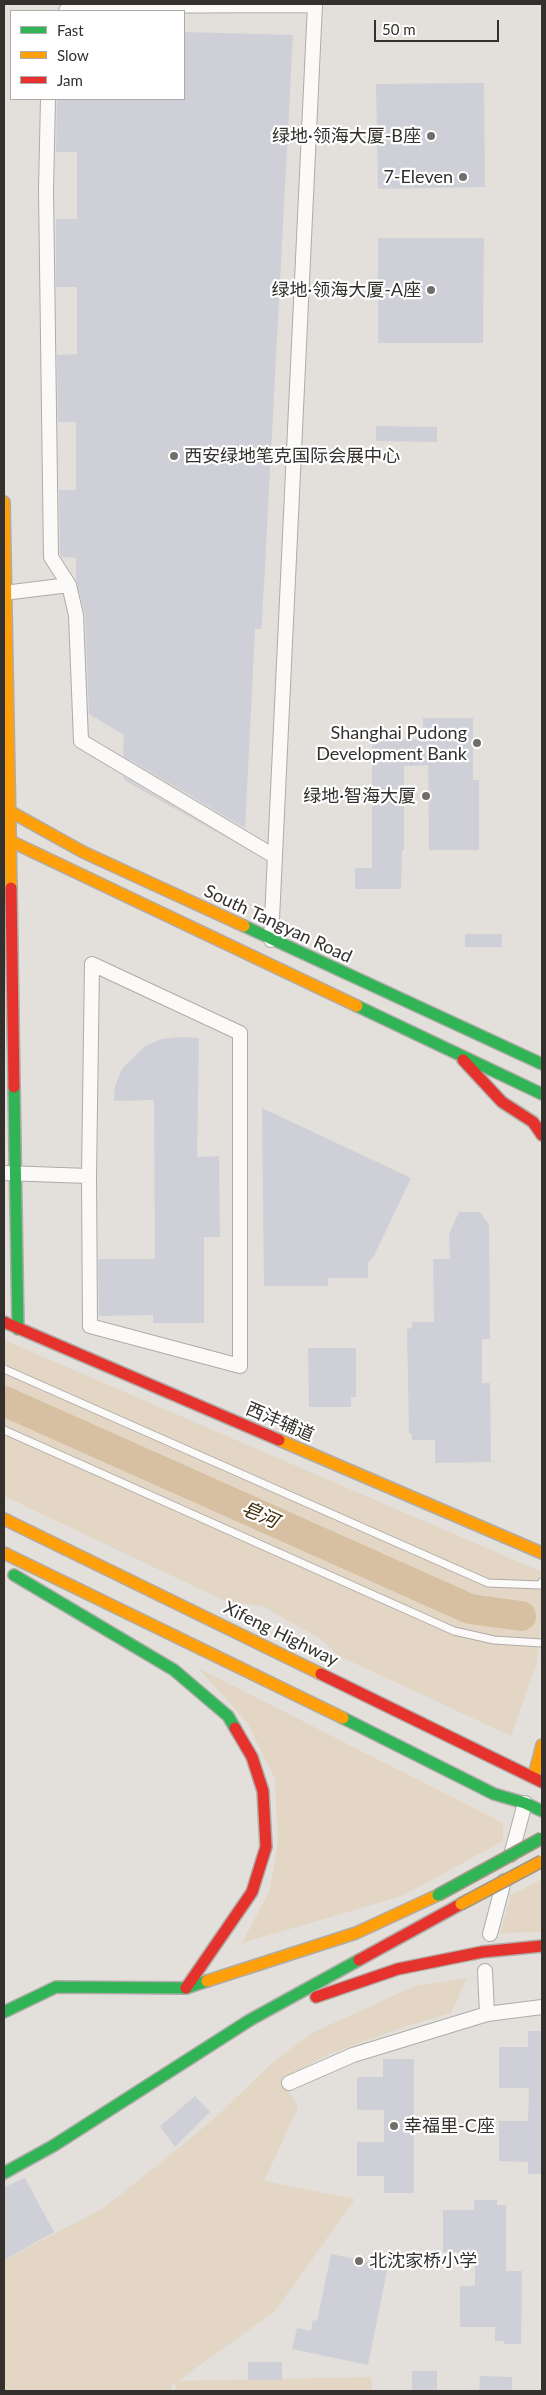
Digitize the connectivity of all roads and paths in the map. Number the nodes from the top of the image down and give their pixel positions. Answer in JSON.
{"nodes":[{"id":1,"x":315,"y":4,"type":"edge"},
{"id":2,"x":67,"y":10,"type":"edge"},
{"id":3,"x":48,"y":100,"type":"edge"},
{"id":4,"x":4,"y":502,"type":"edge"},
{"id":5,"x":69,"y":585,"type":"junction"},
{"id":6,"x":5,"y":593,"type":"edge"},
{"id":7,"x":7,"y":809,"type":"edge"},
{"id":8,"x":7,"y":839,"type":"edge"},
{"id":9,"x":274,"y":856,"type":"junction"},
{"id":10,"x":270,"y":940,"type":"junction"},
{"id":11,"x":542,"y":1048,"type":"edge"},
{"id":12,"x":456,"y":1052,"type":"junction"},
{"id":13,"x":517,"y":1052,"type":"junction"},
{"id":14,"x":542,"y":1064,"type":"edge"},
{"id":15,"x":542,"y":1094,"type":"edge"},
{"id":16,"x":542,"y":1135,"type":"edge"},
{"id":17,"x":10,"y":1173,"type":"edge"},
{"id":18,"x":89,"y":1176,"type":"junction"},
{"id":19,"x":4,"y":1322,"type":"edge"},
{"id":20,"x":18,"y":1329,"type":"junction"},
{"id":21,"x":4,"y":1369,"type":"edge"},
{"id":22,"x":4,"y":1430,"type":"edge"},
{"id":23,"x":4,"y":1519,"type":"edge"},
{"id":24,"x":4,"y":1553,"type":"edge"},
{"id":25,"x":542,"y":1553,"type":"edge"},
{"id":26,"x":4,"y":1568,"type":"edge"},
{"id":27,"x":542,"y":1582,"type":"edge"},
{"id":28,"x":542,"y":1643,"type":"edge"},
{"id":29,"x":542,"y":1746,"type":"edge"},
{"id":30,"x":538,"y":1779,"type":"edge"},
{"id":31,"x":525,"y":1803,"type":"junction"},
{"id":32,"x":542,"y":1811,"type":"edge"},
{"id":33,"x":542,"y":1838,"type":"edge"},
{"id":34,"x":542,"y":1861,"type":"edge"},
{"id":35,"x":490,"y":1934,"type":"dead end"},
{"id":36,"x":542,"y":1946,"type":"edge"},
{"id":37,"x":485,"y":1971,"type":"dead end"},
{"id":38,"x":186,"y":1988,"type":"junction"},
{"id":39,"x":542,"y":2007,"type":"edge"},
{"id":40,"x":4,"y":2012,"type":"edge"},
{"id":41,"x":487,"y":2014,"type":"junction"},
{"id":42,"x":250,"y":2020,"type":"junction"},
{"id":43,"x":289,"y":2083,"type":"dead end"},
{"id":44,"x":4,"y":2173,"type":"edge"}],
"edges":[{"from":1,"to":2,"type":"street"},
{"from":1,"to":9,"type":"street"},
{"from":3,"to":5,"type":"street"},
{"from":4,"to":6,"type":"main road"},
{"from":5,"to":6,"type":"street"},
{"from":5,"to":9,"type":"street"},
{"from":6,"to":7,"type":"main road"},
{"from":7,"to":8,"type":"main road"},
{"from":7,"to":10,"type":"main road","name":"South Tangyan Road"},
{"from":8,"to":12,"type":"main road"},
{"from":8,"to":17,"type":"main road"},
{"from":9,"to":10,"type":"street"},
{"from":10,"to":13,"type":"main road","name":"South Tangyan Road"},
{"from":11,"to":13,"type":"main road"},
{"from":12,"to":15,"type":"main road"},
{"from":12,"to":16,"type":"main road"},
{"from":13,"to":14,"type":"main road","name":"South Tangyan Road"},
{"from":17,"to":18,"type":"street"},
{"from":17,"to":20,"type":"main road"},
{"from":18,"to":18,"type":"street"},
{"from":19,"to":20,"type":"main road","name":"西沣辅道"},
{"from":20,"to":25,"type":"main road","name":"西沣辅道"},
{"from":21,"to":27,"type":"lane"},
{"from":22,"to":28,"type":"lane"},
{"from":23,"to":30,"type":"main road","name":"Xifeng Highway"},
{"from":24,"to":31,"type":"main road"},
{"from":26,"to":38,"type":"main road"},
{"from":29,"to":30,"type":"main road"},
{"from":31,"to":32,"type":"main road"},
{"from":31,"to":35,"type":"street"},
{"from":33,"to":38,"type":"main road","bridge":true},
{"from":34,"to":42,"type":"main road","bridge":true},
{"from":36,"to":42,"type":"main road"},
{"from":37,"to":41,"type":"street"},
{"from":38,"to":40,"type":"main road"},
{"from":39,"to":41,"type":"street"},
{"from":41,"to":43,"type":"street"},
{"from":42,"to":44,"type":"main road"}]}
